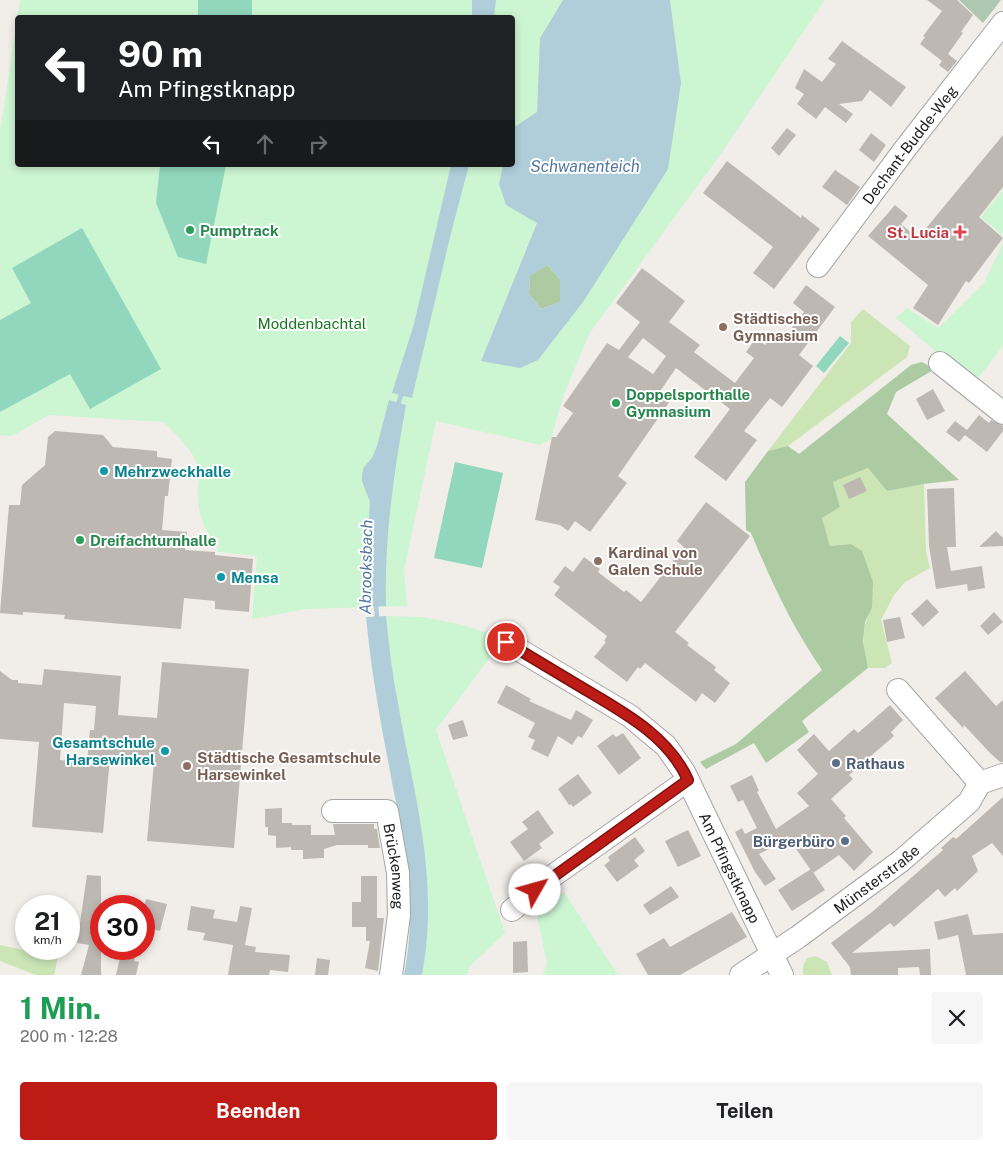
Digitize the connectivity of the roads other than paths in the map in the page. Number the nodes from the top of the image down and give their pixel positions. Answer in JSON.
{"nodes":[{"id":1,"x":1003,"y":23,"type":"edge"},
{"id":2,"x":818,"y":266,"type":"dead end"},
{"id":3,"x":940,"y":363,"type":"dead end"},
{"id":4,"x":1003,"y":412,"type":"edge"},
{"id":5,"x":506,"y":642,"type":"dead end"},
{"id":6,"x":898,"y":690,"type":"dead end"},
{"id":7,"x":1003,"y":775,"type":"edge"},
{"id":8,"x":688,"y":780,"type":"junction"},
{"id":9,"x":980,"y":783,"type":"junction"},
{"id":10,"x":333,"y":811,"type":"dead end"},
{"id":11,"x":512,"y":910,"type":"dead end"},
{"id":12,"x":777,"y":965,"type":"edge"},
{"id":13,"x":391,"y":975,"type":"edge"},
{"id":14,"x":741,"y":975,"type":"edge"}],
"edges":[{"from":1,"to":2,"type":"street","name":"Dechant-Budde-Weg"},
{"from":3,"to":4,"type":"street"},
{"from":5,"to":8,"type":"street","name":"Am Pfingstknapp"},
{"from":6,"to":9,"type":"street"},
{"from":7,"to":9,"type":"street"},
{"from":8,"to":11,"type":"street"},
{"from":8,"to":12,"type":"street","name":"Am Pfingstknapp"},
{"from":9,"to":12,"type":"street","name":"Münsterstraße"},
{"from":10,"to":13,"type":"street","name":"Brückenweg"},
{"from":12,"to":14,"type":"street","name":"Münsterstraße"}]}
